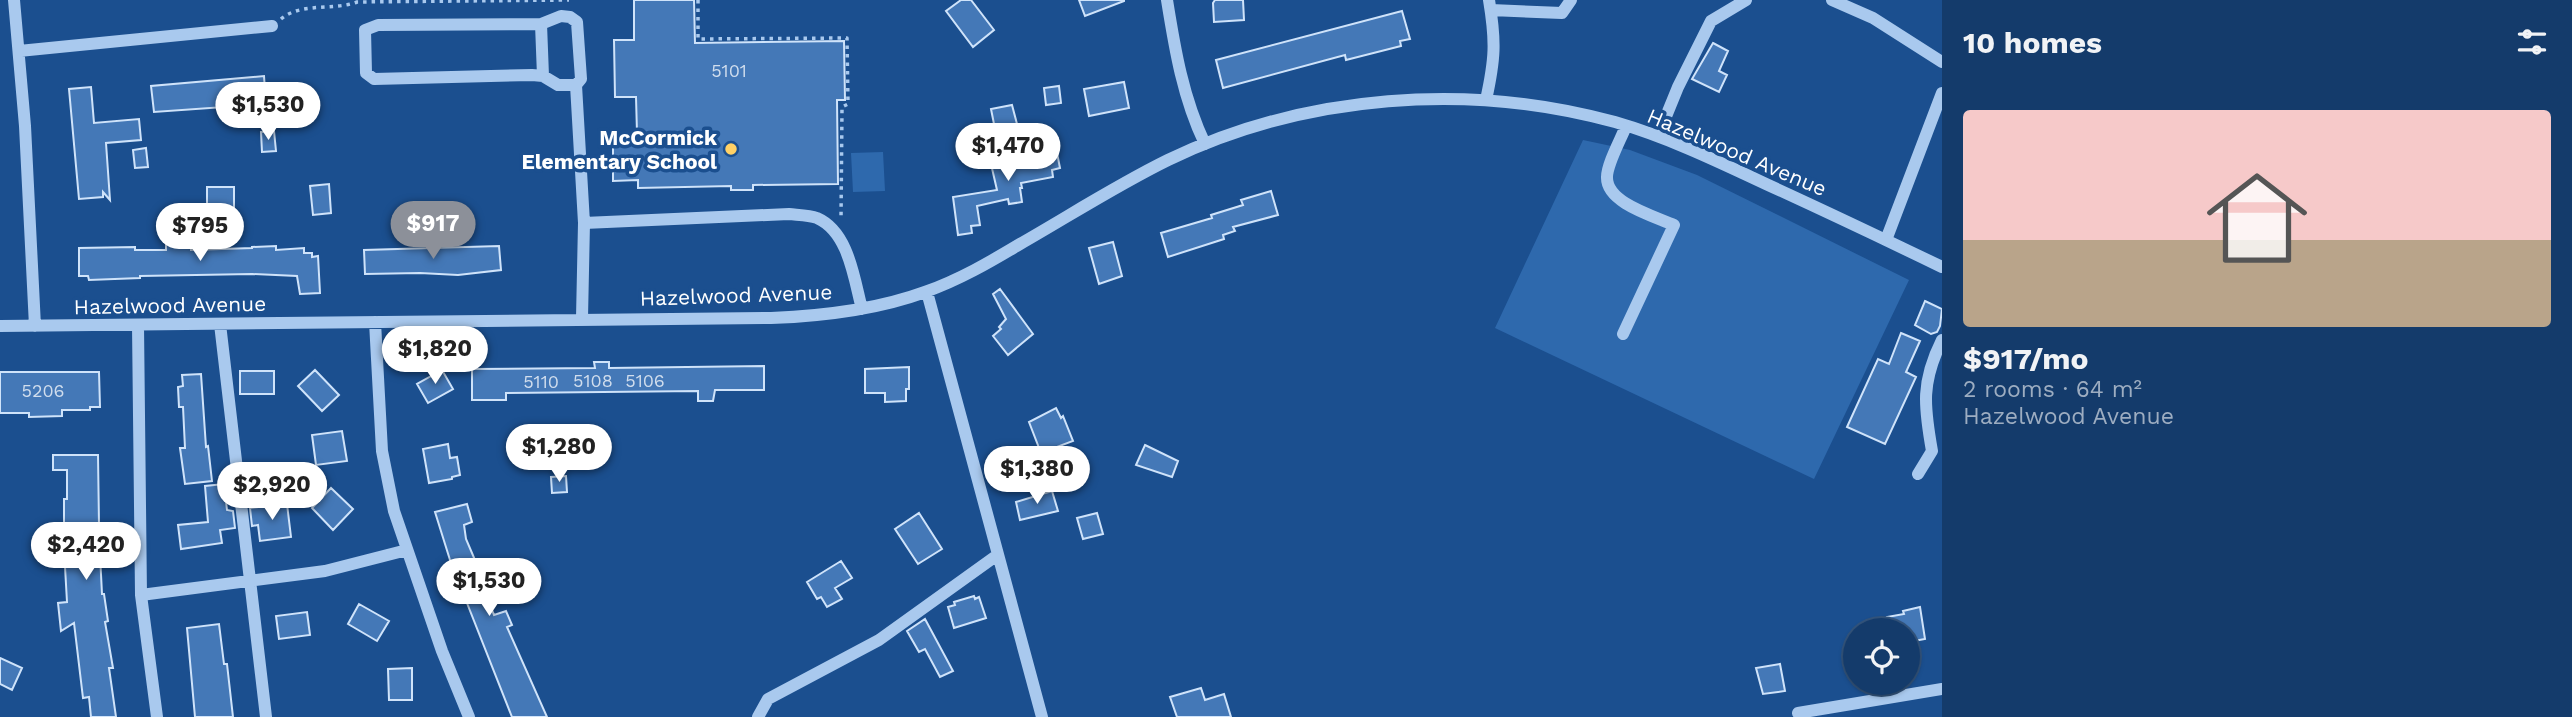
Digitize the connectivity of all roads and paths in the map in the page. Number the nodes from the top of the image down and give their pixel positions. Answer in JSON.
{"nodes":[{"id":1,"x":14,"y":0,"type":"edge"},
{"id":2,"x":569,"y":0,"type":"edge"},
{"id":3,"x":698,"y":0,"type":"edge"},
{"id":4,"x":1167,"y":0,"type":"edge"},
{"id":5,"x":1570,"y":0,"type":"edge"},
{"id":6,"x":1746,"y":0,"type":"edge"},
{"id":7,"x":1832,"y":0,"type":"edge"},
{"id":8,"x":1490,"y":5,"type":"edge"},
{"id":9,"x":541,"y":24,"type":"junction"},
{"id":10,"x":272,"y":26,"type":"joint"},
{"id":11,"x":19,"y":51,"type":"junction"},
{"id":12,"x":1942,"y":62,"type":"edge"},
{"id":13,"x":543,"y":76,"type":"junction"},
{"id":14,"x":576,"y":85,"type":"junction"},
{"id":15,"x":1942,"y":93,"type":"edge"},
{"id":16,"x":1486,"y":100,"type":"junction"},
{"id":17,"x":1626,"y":126,"type":"junction"},
{"id":18,"x":1658,"y":136,"type":"junction"},
{"id":19,"x":1205,"y":144,"type":"junction"},
{"id":20,"x":584,"y":223,"type":"junction"},
{"id":21,"x":840,"y":239,"type":"junction"},
{"id":22,"x":1886,"y":240,"type":"junction"},
{"id":23,"x":1942,"y":267,"type":"edge"},
{"id":24,"x":927,"y":292,"type":"junction"},
{"id":25,"x":862,"y":309,"type":"junction"},
{"id":26,"x":582,"y":318,"type":"junction"},
{"id":27,"x":375,"y":321,"type":"junction"},
{"id":28,"x":220,"y":324,"type":"junction"},
{"id":29,"x":138,"y":325,"type":"junction"},
{"id":30,"x":0,"y":326,"type":"edge"},
{"id":31,"x":35,"y":326,"type":"junction"},
{"id":32,"x":1623,"y":334,"type":"dead end"},
{"id":33,"x":1942,"y":340,"type":"edge"},
{"id":34,"x":1918,"y":474,"type":"dead end"},
{"id":35,"x":407,"y":550,"type":"junction"},
{"id":36,"x":996,"y":556,"type":"junction"},
{"id":37,"x":249,"y":579,"type":"junction"},
{"id":38,"x":142,"y":595,"type":"junction"},
{"id":39,"x":1942,"y":689,"type":"edge"},
{"id":40,"x":1798,"y":713,"type":"dead end"},
{"id":41,"x":157,"y":717,"type":"edge"},
{"id":42,"x":266,"y":717,"type":"edge"},
{"id":43,"x":470,"y":717,"type":"edge"},
{"id":44,"x":758,"y":717,"type":"edge"},
{"id":45,"x":1042,"y":717,"type":"edge"}],
"edges":[{"from":1,"to":11,"type":"street"},
{"from":2,"to":10,"type":"path"},
{"from":3,"to":21,"type":"path"},
{"from":4,"to":19,"type":"street"},
{"from":5,"to":8,"type":"street"},
{"from":6,"to":18,"type":"street"},
{"from":7,"to":12,"type":"street"},
{"from":8,"to":16,"type":"street"},
{"from":9,"to":13,"type":"street"},
{"from":9,"to":13,"type":"street"},
{"from":9,"to":14,"type":"street"},
{"from":10,"to":11,"type":"street"},
{"from":11,"to":31,"type":"street"},
{"from":13,"to":14,"type":"street"},
{"from":14,"to":20,"type":"street"},
{"from":15,"to":22,"type":"street"},
{"from":16,"to":17,"type":"street","name":"Hazelwood Avenue"},
{"from":16,"to":19,"type":"street","name":"Hazelwood Avenue"},
{"from":17,"to":18,"type":"street","name":"Hazelwood Avenue"},
{"from":17,"to":32,"type":"street"},
{"from":18,"to":22,"type":"street","name":"Hazelwood Avenue"},
{"from":19,"to":24,"type":"street","name":"Hazelwood Avenue"},
{"from":20,"to":21,"type":"street"},
{"from":20,"to":26,"type":"street"},
{"from":21,"to":25,"type":"street"},
{"from":22,"to":23,"type":"street","name":"Hazelwood Avenue"},
{"from":24,"to":25,"type":"street","name":"Hazelwood Avenue"},
{"from":24,"to":36,"type":"street"},
{"from":25,"to":26,"type":"street","name":"Hazelwood Avenue"},
{"from":26,"to":27,"type":"street","name":"Hazelwood Avenue"},
{"from":27,"to":28,"type":"street","name":"Hazelwood Avenue"},
{"from":27,"to":35,"type":"street"},
{"from":28,"to":29,"type":"street","name":"Hazelwood Avenue"},
{"from":28,"to":37,"type":"street"},
{"from":29,"to":31,"type":"street","name":"Hazelwood Avenue"},
{"from":29,"to":38,"type":"street"},
{"from":30,"to":31,"type":"street","name":"Hazelwood Avenue"},
{"from":33,"to":34,"type":"street"},
{"from":35,"to":37,"type":"street"},
{"from":35,"to":43,"type":"street"},
{"from":36,"to":44,"type":"street"},
{"from":36,"to":45,"type":"street"},
{"from":37,"to":38,"type":"street"},
{"from":37,"to":42,"type":"street"},
{"from":38,"to":41,"type":"street"},
{"from":39,"to":40,"type":"street"}]}
